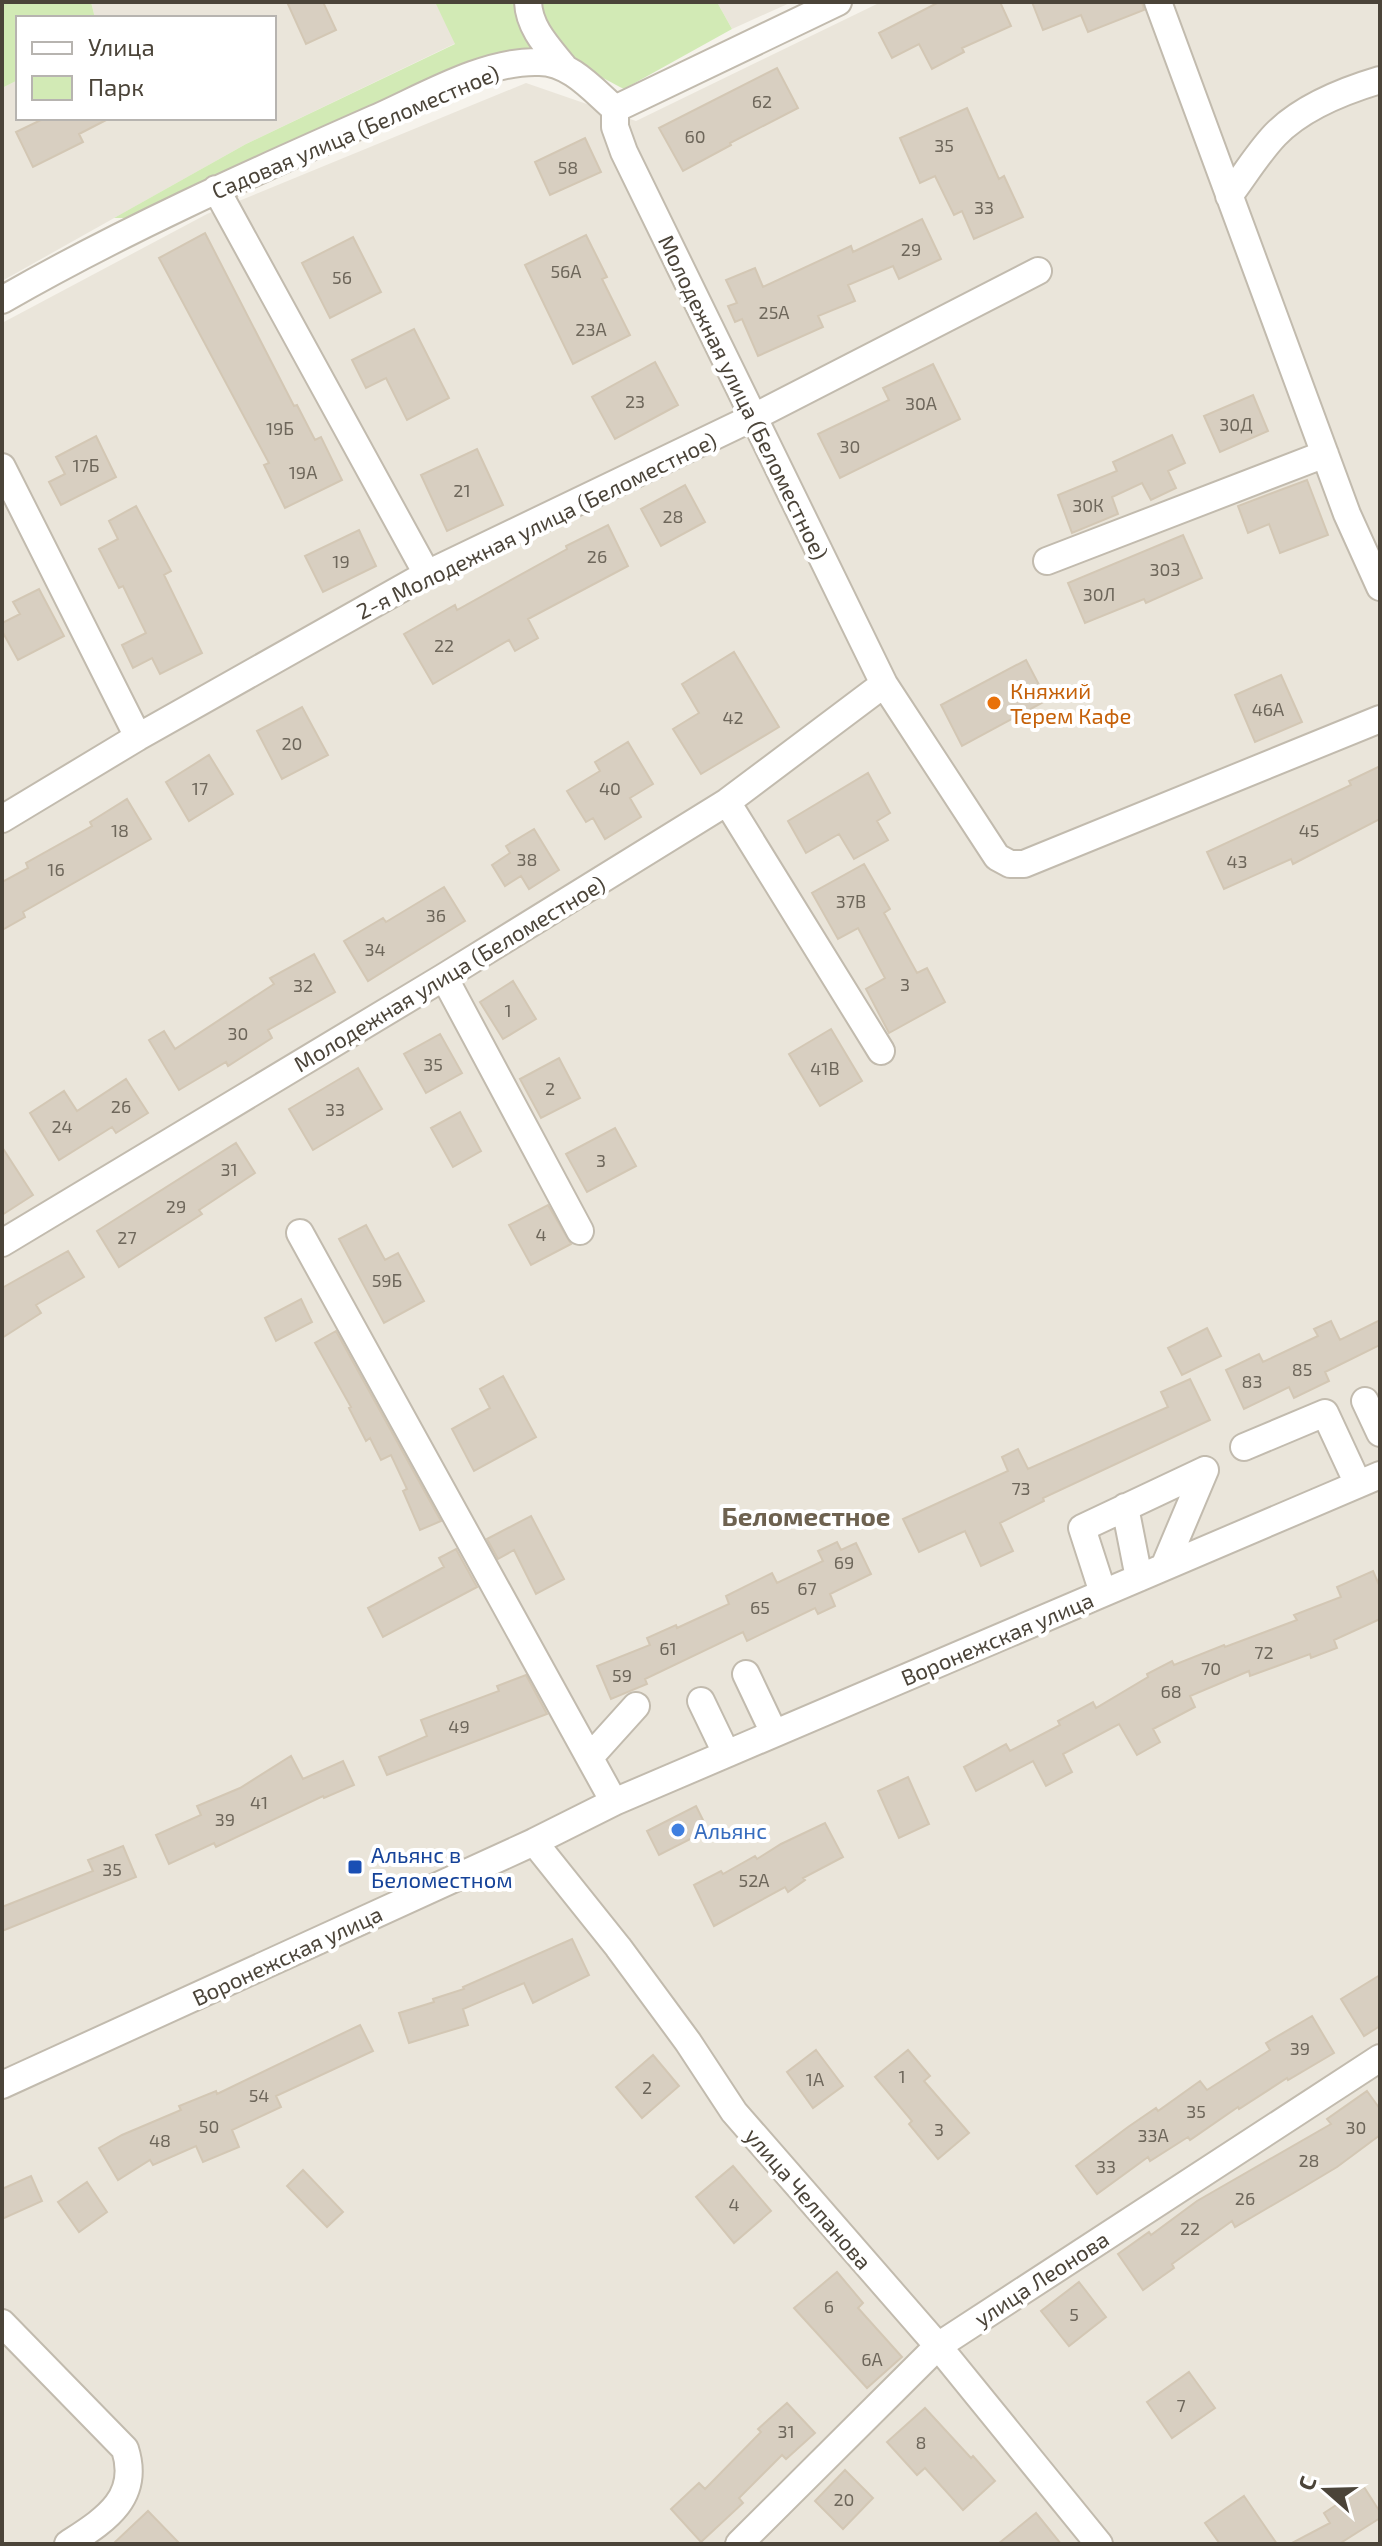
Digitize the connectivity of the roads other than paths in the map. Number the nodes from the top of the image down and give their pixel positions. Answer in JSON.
{"nodes":[{"id":1,"x":528,"y":2,"type":"edge"},
{"id":2,"x":838,"y":2,"type":"edge"},
{"id":3,"x":1158,"y":2,"type":"edge"},
{"id":4,"x":564,"y":67,"type":"junction"},
{"id":5,"x":1380,"y":80,"type":"edge"},
{"id":6,"x":615,"y":109,"type":"junction"},
{"id":7,"x":216,"y":189,"type":"junction"},
{"id":8,"x":1229,"y":196,"type":"junction"},
{"id":9,"x":1038,"y":271,"type":"dead end"},
{"id":10,"x":2,"y":300,"type":"edge"},
{"id":11,"x":754,"y":417,"type":"junction"},
{"id":12,"x":1325,"y":454,"type":"junction"},
{"id":13,"x":2,"y":467,"type":"edge"},
{"id":14,"x":1047,"y":561,"type":"dead end"},
{"id":15,"x":427,"y":574,"type":"junction"},
{"id":16,"x":1380,"y":587,"type":"edge"},
{"id":17,"x":884,"y":684,"type":"junction"},
{"id":18,"x":1380,"y":719,"type":"edge"},
{"id":19,"x":138,"y":737,"type":"junction"},
{"id":20,"x":727,"y":802,"type":"junction"},
{"id":21,"x":2,"y":819,"type":"edge"},
{"id":22,"x":444,"y":977,"type":"junction"},
{"id":23,"x":881,"y":1051,"type":"dead end"},
{"id":24,"x":580,"y":1231,"type":"dead end"},
{"id":25,"x":300,"y":1233,"type":"dead end"},
{"id":26,"x":2,"y":1243,"type":"edge"},
{"id":27,"x":1365,"y":1401,"type":"dead end"},
{"id":28,"x":1380,"y":1433,"type":"edge"},
{"id":29,"x":1244,"y":1447,"type":"dead end"},
{"id":30,"x":1369,"y":1480,"type":"edge"},
{"id":31,"x":1125,"y":1507,"type":"junction"},
{"id":32,"x":1164,"y":1567,"type":"junction"},
{"id":33,"x":1139,"y":1578,"type":"junction"},
{"id":34,"x":1103,"y":1593,"type":"junction"},
{"id":35,"x":746,"y":1674,"type":"dead end"},
{"id":36,"x":701,"y":1701,"type":"dead end"},
{"id":37,"x":636,"y":1706,"type":"dead end"},
{"id":38,"x":774,"y":1733,"type":"junction"},
{"id":39,"x":726,"y":1753,"type":"junction"},
{"id":40,"x":590,"y":1757,"type":"junction"},
{"id":41,"x":614,"y":1802,"type":"junction"},
{"id":42,"x":534,"y":1842,"type":"junction"},
{"id":43,"x":1380,"y":2058,"type":"edge"},
{"id":44,"x":2,"y":2085,"type":"edge"},
{"id":45,"x":2,"y":2323,"type":"edge"},
{"id":46,"x":938,"y":2346,"type":"junction"},
{"id":47,"x":68,"y":2544,"type":"edge"},
{"id":48,"x":739,"y":2544,"type":"edge"},
{"id":49,"x":1099,"y":2544,"type":"edge"}],
"edges":[{"from":1,"to":4,"type":"street"},
{"from":2,"to":6,"type":"street"},
{"from":3,"to":8,"type":"street"},
{"from":4,"to":6,"type":"street"},
{"from":4,"to":7,"type":"street","name":"Садовая улица (Беломестное)"},
{"from":5,"to":8,"type":"street"},
{"from":6,"to":11,"type":"street","name":"Молодежная улица (Беломестное)"},
{"from":7,"to":10,"type":"street","name":"Садовая улица (Беломестное)"},
{"from":7,"to":15,"type":"street"},
{"from":8,"to":12,"type":"street"},
{"from":9,"to":11,"type":"street","name":"2-я Молодежная улица (Беломестное)"},
{"from":11,"to":15,"type":"street","name":"2-я Молодежная улица (Беломестное)"},
{"from":11,"to":17,"type":"street","name":"Молодежная улица (Беломестное)"},
{"from":12,"to":14,"type":"street"},
{"from":12,"to":16,"type":"street"},
{"from":13,"to":19,"type":"street"},
{"from":15,"to":19,"type":"street","name":"2-я Молодежная улица (Беломестное)"},
{"from":17,"to":18,"type":"street","name":"Молодежная улица (Беломестное)"},
{"from":17,"to":20,"type":"street","name":"Молодежная улица (Беломестное)"},
{"from":19,"to":21,"type":"street","name":"2-я Молодежная улица (Беломестное)"},
{"from":20,"to":22,"type":"street","name":"Молодежная улица (Беломестное)"},
{"from":20,"to":23,"type":"street"},
{"from":22,"to":24,"type":"street"},
{"from":22,"to":26,"type":"street","name":"Молодежная улица (Беломестное)"},
{"from":25,"to":40,"type":"street"},
{"from":27,"to":28,"type":"street"},
{"from":29,"to":30,"type":"street"},
{"from":30,"to":32,"type":"street","name":"Воронежская улица"},
{"from":31,"to":32,"type":"street"},
{"from":31,"to":33,"type":"street"},
{"from":31,"to":34,"type":"street"},
{"from":32,"to":33,"type":"street","name":"Воронежская улица"},
{"from":33,"to":34,"type":"street","name":"Воронежская улица"},
{"from":34,"to":38,"type":"street","name":"Воронежская улица"},
{"from":35,"to":38,"type":"street"},
{"from":36,"to":39,"type":"street"},
{"from":37,"to":40,"type":"street"},
{"from":38,"to":39,"type":"street","name":"Воронежская улица"},
{"from":39,"to":41,"type":"street","name":"Воронежская улица"},
{"from":40,"to":41,"type":"street"},
{"from":41,"to":42,"type":"street","name":"Воронежская улица"},
{"from":42,"to":44,"type":"street","name":"Воронежская улица"},
{"from":42,"to":46,"type":"street","name":"улица Челпанова"},
{"from":43,"to":46,"type":"street","name":"улица Леонова"},
{"from":45,"to":47,"type":"street"},
{"from":46,"to":48,"type":"street","name":"улица Леонова"},
{"from":46,"to":49,"type":"street","name":"улица Челпанова"}]}
